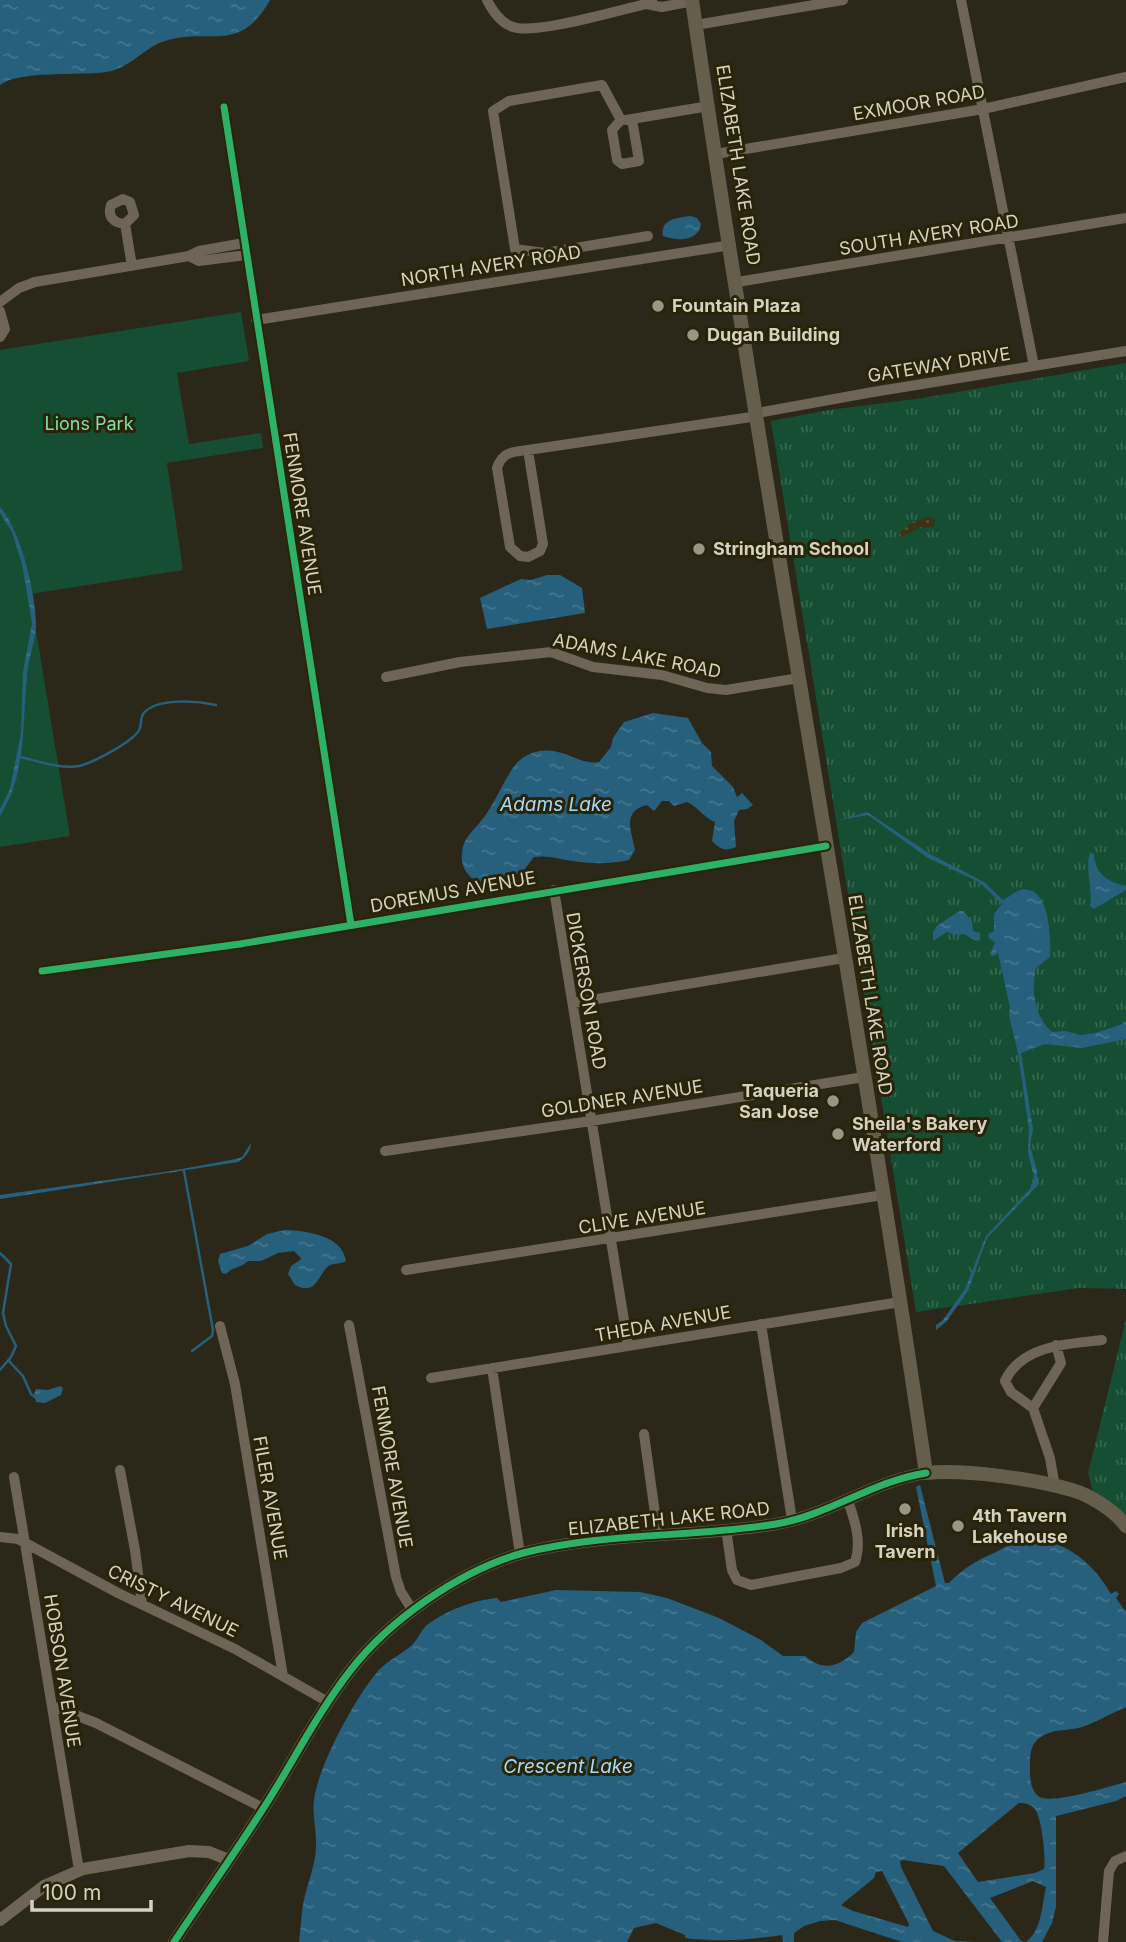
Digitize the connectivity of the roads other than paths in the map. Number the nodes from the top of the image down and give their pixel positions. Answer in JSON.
{"nodes":[{"id":1,"x":487,"y":0,"type":"edge"},
{"id":2,"x":843,"y":0,"type":"edge"},
{"id":3,"x":961,"y":0,"type":"edge"},
{"id":4,"x":693,"y":1,"type":"edge"},
{"id":5,"x":649,"y":2,"type":"edge"},
{"id":6,"x":696,"y":25,"type":"junction"},
{"id":7,"x":1126,"y":77,"type":"edge"},
{"id":8,"x":709,"y":106,"type":"junction"},
{"id":9,"x":224,"y":107,"type":"dead end"},
{"id":10,"x":983,"y":109,"type":"junction"},
{"id":11,"x":716,"y":153,"type":"junction"},
{"id":12,"x":1126,"y":218,"type":"edge"},
{"id":13,"x":125,"y":224,"type":"dead end"},
{"id":14,"x":648,"y":236,"type":"dead end"},
{"id":15,"x":1008,"y":238,"type":"junction"},
{"id":16,"x":244,"y":243,"type":"junction"},
{"id":17,"x":731,"y":245,"type":"junction"},
{"id":18,"x":213,"y":254,"type":"junction"},
{"id":19,"x":246,"y":255,"type":"junction"},
{"id":20,"x":132,"y":266,"type":"junction"},
{"id":21,"x":737,"y":282,"type":"junction"},
{"id":22,"x":0,"y":302,"type":"edge"},
{"id":23,"x":0,"y":311,"type":"edge"},
{"id":24,"x":257,"y":320,"type":"junction"},
{"id":25,"x":0,"y":337,"type":"edge"},
{"id":26,"x":1126,"y":351,"type":"edge"},
{"id":27,"x":1034,"y":366,"type":"junction"},
{"id":28,"x":757,"y":414,"type":"junction"},
{"id":29,"x":528,"y":450,"type":"junction"},
{"id":30,"x":386,"y":677,"type":"dead end"},
{"id":31,"x":799,"y":678,"type":"junction"},
{"id":32,"x":826,"y":846,"type":"junction"},
{"id":33,"x":554,"y":890,"type":"junction"},
{"id":34,"x":351,"y":925,"type":"junction"},
{"id":35,"x":844,"y":958,"type":"junction"},
{"id":36,"x":42,"y":971,"type":"dead end"},
{"id":37,"x":573,"y":1003,"type":"junction"},
{"id":38,"x":864,"y":1077,"type":"junction"},
{"id":39,"x":591,"y":1121,"type":"junction"},
{"id":40,"x":385,"y":1151,"type":"dead end"},
{"id":41,"x":883,"y":1195,"type":"junction"},
{"id":42,"x":611,"y":1240,"type":"junction"},
{"id":43,"x":406,"y":1270,"type":"dead end"},
{"id":44,"x":900,"y":1302,"type":"junction"},
{"id":45,"x":761,"y":1324,"type":"junction"},
{"id":46,"x":349,"y":1325,"type":"dead end"},
{"id":47,"x":220,"y":1326,"type":"dead end"},
{"id":48,"x":1102,"y":1340,"type":"dead end"},
{"id":49,"x":628,"y":1345,"type":"junction"},
{"id":50,"x":1056,"y":1345,"type":"junction"},
{"id":51,"x":492,"y":1368,"type":"junction"},
{"id":52,"x":432,"y":1378,"type":"dead end"},
{"id":53,"x":1033,"y":1408,"type":"junction"},
{"id":54,"x":644,"y":1434,"type":"dead end"},
{"id":55,"x":120,"y":1470,"type":"dead end"},
{"id":56,"x":926,"y":1473,"type":"junction"},
{"id":57,"x":14,"y":1476,"type":"dead end"},
{"id":58,"x":1055,"y":1487,"type":"junction"},
{"id":59,"x":848,"y":1501,"type":"junction"},
{"id":60,"x":792,"y":1520,"type":"junction"},
{"id":61,"x":1126,"y":1526,"type":"edge"},
{"id":62,"x":726,"y":1529,"type":"junction"},
{"id":63,"x":658,"y":1535,"type":"junction"},
{"id":64,"x":0,"y":1537,"type":"edge"},
{"id":65,"x":26,"y":1544,"type":"junction"},
{"id":66,"x":520,"y":1554,"type":"junction"},
{"id":67,"x":142,"y":1604,"type":"junction"},
{"id":68,"x":413,"y":1611,"type":"junction"},
{"id":69,"x":283,"y":1676,"type":"junction"},
{"id":70,"x":328,"y":1702,"type":"junction"},
{"id":71,"x":52,"y":1706,"type":"junction"},
{"id":72,"x":263,"y":1808,"type":"junction"},
{"id":73,"x":1126,"y":1856,"type":"edge"},
{"id":74,"x":229,"y":1860,"type":"junction"},
{"id":75,"x":79,"y":1870,"type":"junction"},
{"id":76,"x":0,"y":1920,"type":"edge"},
{"id":77,"x":174,"y":1942,"type":"edge"},
{"id":78,"x":1103,"y":1942,"type":"edge"}],
"edges":[{"from":1,"to":5,"type":"street"},
{"from":2,"to":6,"type":"street"},
{"from":3,"to":10,"type":"street"},
{"from":4,"to":5,"type":"street"},
{"from":4,"to":6,"type":"main road","name":"ELIZABETH LAKE ROAD"},
{"from":6,"to":8,"type":"main road","name":"ELIZABETH LAKE ROAD"},
{"from":7,"to":10,"type":"street","name":"EXMOOR ROAD"},
{"from":8,"to":11,"type":"main road","name":"ELIZABETH LAKE ROAD"},
{"from":8,"to":14,"type":"street"},
{"from":9,"to":16,"type":"street","name":"FENMORE AVENUE"},
{"from":10,"to":11,"type":"street","name":"EXMOOR ROAD"},
{"from":10,"to":15,"type":"street"},
{"from":11,"to":17,"type":"main road","name":"ELIZABETH LAKE ROAD"},
{"from":12,"to":15,"type":"street","name":"SOUTH AVERY ROAD"},
{"from":13,"to":20,"type":"street"},
{"from":15,"to":21,"type":"street","name":"SOUTH AVERY ROAD"},
{"from":15,"to":27,"type":"street"},
{"from":16,"to":18,"type":"street"},
{"from":16,"to":19,"type":"street","name":"FENMORE AVENUE"},
{"from":17,"to":21,"type":"main road","name":"ELIZABETH LAKE ROAD"},
{"from":17,"to":24,"type":"street","name":"NORTH AVERY ROAD"},
{"from":18,"to":19,"type":"street"},
{"from":18,"to":20,"type":"street"},
{"from":19,"to":24,"type":"street","name":"FENMORE AVENUE"},
{"from":20,"to":22,"type":"street"},
{"from":21,"to":28,"type":"main road","name":"ELIZABETH LAKE ROAD"},
{"from":23,"to":25,"type":"street"},
{"from":24,"to":34,"type":"street","name":"FENMORE AVENUE"},
{"from":26,"to":27,"type":"street","name":"GATEWAY DRIVE"},
{"from":27,"to":28,"type":"street","name":"GATEWAY DRIVE"},
{"from":28,"to":29,"type":"street","name":"GATEWAY DRIVE"},
{"from":28,"to":31,"type":"main road","name":"ELIZABETH LAKE ROAD"},
{"from":29,"to":29,"type":"street","name":"GATEWAY DRIVE"},
{"from":30,"to":31,"type":"street","name":"ADAMS LAKE ROAD"},
{"from":31,"to":32,"type":"main road","name":"ELIZABETH LAKE ROAD"},
{"from":32,"to":33,"type":"street","name":"DOREMUS AVENUE"},
{"from":32,"to":35,"type":"main road","name":"ELIZABETH LAKE ROAD"},
{"from":33,"to":34,"type":"street","name":"DOREMUS AVENUE"},
{"from":33,"to":37,"type":"street","name":"DICKERSON ROAD"},
{"from":34,"to":36,"type":"street","name":"DOREMUS AVENUE"},
{"from":35,"to":37,"type":"street"},
{"from":35,"to":38,"type":"main road","name":"ELIZABETH LAKE ROAD"},
{"from":37,"to":39,"type":"street","name":"DICKERSON ROAD"},
{"from":38,"to":39,"type":"street","name":"GOLDNER AVENUE"},
{"from":38,"to":41,"type":"main road","name":"ELIZABETH LAKE ROAD"},
{"from":39,"to":40,"type":"street","name":"GOLDNER AVENUE"},
{"from":39,"to":42,"type":"street","name":"DICKERSON ROAD"},
{"from":41,"to":42,"type":"street","name":"CLIVE AVENUE"},
{"from":41,"to":44,"type":"main road","name":"ELIZABETH LAKE ROAD"},
{"from":42,"to":43,"type":"street","name":"CLIVE AVENUE"},
{"from":42,"to":49,"type":"street","name":"DICKERSON ROAD"},
{"from":44,"to":45,"type":"street","name":"THEDA AVENUE"},
{"from":44,"to":56,"type":"main road","name":"ELIZABETH LAKE ROAD"},
{"from":45,"to":49,"type":"street","name":"THEDA AVENUE"},
{"from":45,"to":60,"type":"street"},
{"from":46,"to":68,"type":"street","name":"FENMORE AVENUE"},
{"from":47,"to":69,"type":"street","name":"FILER AVENUE"},
{"from":48,"to":50,"type":"street"},
{"from":49,"to":51,"type":"street","name":"THEDA AVENUE"},
{"from":50,"to":53,"type":"street"},
{"from":50,"to":53,"type":"street"},
{"from":51,"to":52,"type":"street","name":"THEDA AVENUE"},
{"from":51,"to":66,"type":"street"},
{"from":53,"to":58,"type":"street"},
{"from":54,"to":63,"type":"street"},
{"from":55,"to":67,"type":"street"},
{"from":56,"to":58,"type":"main road"},
{"from":56,"to":59,"type":"street","name":"ELIZABETH LAKE ROAD"},
{"from":57,"to":65,"type":"street","name":"HOBSON AVENUE"},
{"from":58,"to":61,"type":"main road"},
{"from":59,"to":60,"type":"street","name":"ELIZABETH LAKE ROAD"},
{"from":59,"to":62,"type":"street"},
{"from":60,"to":62,"type":"street","name":"ELIZABETH LAKE ROAD"},
{"from":62,"to":63,"type":"street","name":"ELIZABETH LAKE ROAD"},
{"from":63,"to":66,"type":"street","name":"ELIZABETH LAKE ROAD"},
{"from":64,"to":65,"type":"street","name":"CRISTY AVENUE"},
{"from":65,"to":67,"type":"street","name":"CRISTY AVENUE"},
{"from":65,"to":71,"type":"street","name":"HOBSON AVENUE"},
{"from":66,"to":68,"type":"street","name":"ELIZABETH LAKE ROAD"},
{"from":67,"to":69,"type":"street","name":"CRISTY AVENUE"},
{"from":68,"to":70,"type":"street","name":"ELIZABETH LAKE ROAD"},
{"from":69,"to":70,"type":"street","name":"CRISTY AVENUE"},
{"from":70,"to":72,"type":"street","name":"ELIZABETH LAKE ROAD"},
{"from":71,"to":72,"type":"street"},
{"from":71,"to":75,"type":"street","name":"HOBSON AVENUE"},
{"from":72,"to":74,"type":"street","name":"ELIZABETH LAKE ROAD"},
{"from":73,"to":78,"type":"street"},
{"from":74,"to":75,"type":"street"},
{"from":74,"to":77,"type":"street","name":"ELIZABETH LAKE ROAD"},
{"from":75,"to":76,"type":"street"}]}
